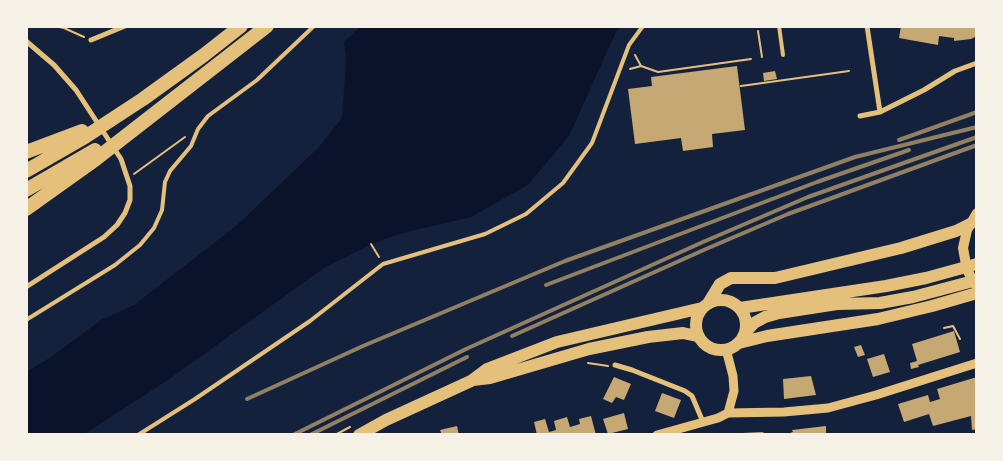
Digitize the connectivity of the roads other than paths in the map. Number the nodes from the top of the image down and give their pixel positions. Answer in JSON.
{"nodes":[{"id":1,"x":125,"y":26,"type":"edge"},
{"id":2,"x":241,"y":26,"type":"edge"},
{"id":3,"x":267,"y":26,"type":"edge"},
{"id":4,"x":314,"y":26,"type":"edge"},
{"id":5,"x":643,"y":26,"type":"edge"},
{"id":6,"x":779,"y":26,"type":"edge"},
{"id":7,"x":867,"y":26,"type":"edge"},
{"id":8,"x":91,"y":40,"type":"road end"},
{"id":9,"x":26,"y":41,"type":"edge"},
{"id":10,"x":783,"y":55,"type":"dead end"},
{"id":11,"x":977,"y":63,"type":"edge"},
{"id":12,"x":880,"y":112,"type":"junction"},
{"id":13,"x":860,"y":116,"type":"dead end"},
{"id":14,"x":83,"y":134,"type":"junction"},
{"id":15,"x":26,"y":152,"type":"edge"},
{"id":16,"x":94,"y":155,"type":"junction"},
{"id":17,"x":26,"y":171,"type":"edge"},
{"id":18,"x":26,"y":190,"type":"edge"},
{"id":19,"x":26,"y":209,"type":"edge"},
{"id":20,"x":973,"y":219,"type":"edge"},
{"id":21,"x":977,"y":264,"type":"edge"},
{"id":22,"x":977,"y":280,"type":"edge"},
{"id":23,"x":26,"y":287,"type":"edge"},
{"id":24,"x":977,"y":287,"type":"edge"},
{"id":25,"x":977,"y":293,"type":"edge"},
{"id":26,"x":706,"y":305,"type":"junction"},
{"id":27,"x":740,"y":308,"type":"junction"},
{"id":28,"x":26,"y":320,"type":"edge"},
{"id":29,"x":698,"y":336,"type":"junction"},
{"id":30,"x":742,"y":338,"type":"junction"},
{"id":31,"x":726,"y":349,"type":"junction"},
{"id":32,"x":977,"y":363,"type":"edge"},
{"id":33,"x":615,"y":365,"type":"road end"},
{"id":34,"x":471,"y":381,"type":"junction"},
{"id":35,"x":728,"y":413,"type":"junction"},
{"id":36,"x":703,"y":422,"type":"junction"},
{"id":37,"x":667,"y":433,"type":"edge"},
{"id":38,"x":138,"y":435,"type":"edge"},
{"id":39,"x":359,"y":435,"type":"edge"},
{"id":40,"x":657,"y":435,"type":"edge"}],
"edges":[{"from":1,"to":8,"type":"street"},
{"from":2,"to":14,"type":"highway"},
{"from":3,"to":16,"type":"highway"},
{"from":4,"to":28,"type":"lane"},
{"from":5,"to":38,"type":"lane"},
{"from":6,"to":10,"type":"lane"},
{"from":7,"to":12,"type":"street"},
{"from":9,"to":23,"type":"street"},
{"from":11,"to":12,"type":"street"},
{"from":12,"to":13,"type":"street"},
{"from":14,"to":15,"type":"highway"},
{"from":14,"to":17,"type":"highway"},
{"from":16,"to":18,"type":"highway"},
{"from":16,"to":19,"type":"highway"},
{"from":20,"to":24,"type":"main road"},
{"from":20,"to":26,"type":"main road"},
{"from":21,"to":27,"type":"main road"},
{"from":22,"to":30,"type":"main road"},
{"from":25,"to":30,"type":"main road"},
{"from":26,"to":27,"type":"main road"},
{"from":26,"to":29,"type":"main road"},
{"from":26,"to":34,"type":"main road"},
{"from":27,"to":30,"type":"main road"},
{"from":29,"to":31,"type":"main road"},
{"from":29,"to":34,"type":"main road"},
{"from":30,"to":31,"type":"main road"},
{"from":31,"to":35,"type":"street"},
{"from":32,"to":35,"type":"street"},
{"from":33,"to":36,"type":"street"},
{"from":34,"to":39,"type":"main road"},
{"from":35,"to":36,"type":"street"},
{"from":36,"to":37,"type":"street"},
{"from":37,"to":40,"type":"street"}]}
